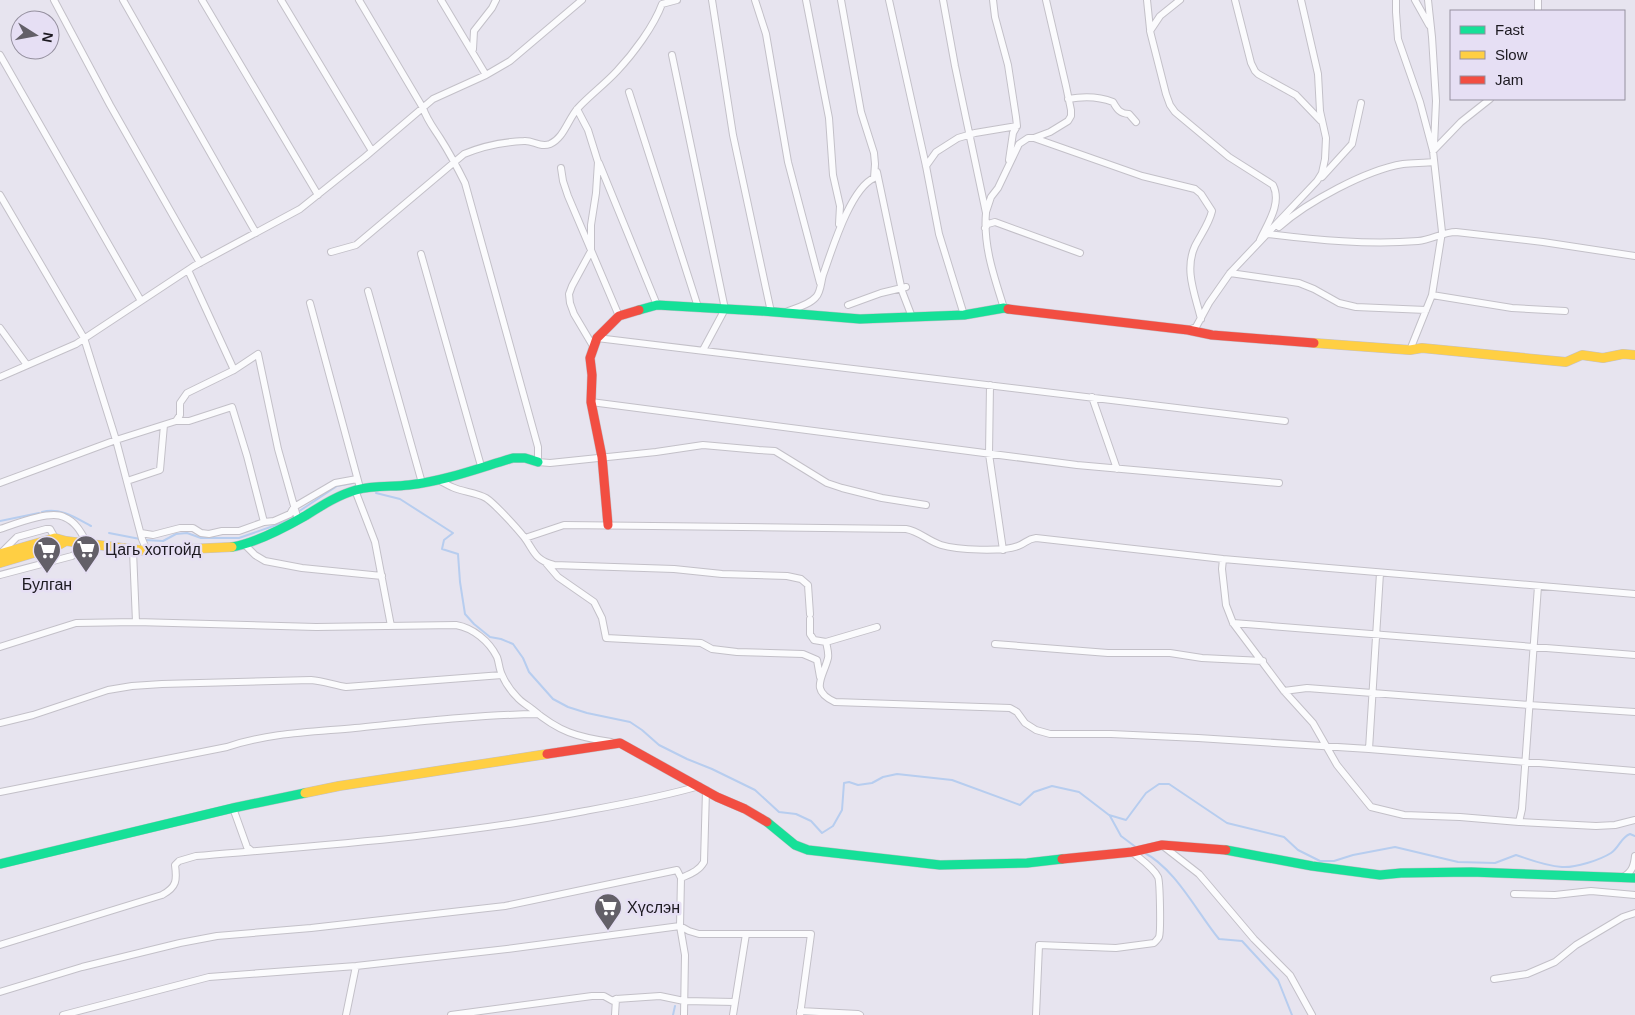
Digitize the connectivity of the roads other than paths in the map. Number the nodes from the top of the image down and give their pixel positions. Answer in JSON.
{"nodes":[{"id":1,"x":54,"y":0,"type":"edge"},
{"id":2,"x":123,"y":0,"type":"edge"},
{"id":3,"x":202,"y":0,"type":"edge"},
{"id":4,"x":281,"y":0,"type":"edge"},
{"id":5,"x":358,"y":0,"type":"edge"},
{"id":6,"x":441,"y":0,"type":"edge"},
{"id":7,"x":496,"y":0,"type":"edge"},
{"id":8,"x":582,"y":0,"type":"edge"},
{"id":9,"x":677,"y":0,"type":"edge"},
{"id":10,"x":712,"y":0,"type":"edge"},
{"id":11,"x":755,"y":0,"type":"edge"},
{"id":12,"x":806,"y":0,"type":"edge"},
{"id":13,"x":841,"y":0,"type":"edge"},
{"id":14,"x":889,"y":0,"type":"edge"},
{"id":15,"x":943,"y":0,"type":"edge"},
{"id":16,"x":993,"y":0,"type":"edge"},
{"id":17,"x":1046,"y":0,"type":"edge"},
{"id":18,"x":1147,"y":0,"type":"edge"},
{"id":19,"x":1180,"y":0,"type":"edge"},
{"id":20,"x":1235,"y":0,"type":"edge"},
{"id":21,"x":1301,"y":0,"type":"edge"},
{"id":22,"x":1396,"y":0,"type":"edge"},
{"id":23,"x":1415,"y":0,"type":"edge"},
{"id":24,"x":1428,"y":0,"type":"edge"},
{"id":25,"x":1432,"y":29,"type":"junction"},
{"id":26,"x":1150,"y":31,"type":"junction"},
{"id":27,"x":473,"y":50,"type":"junction"},
{"id":28,"x":0,"y":55,"type":"edge"},
{"id":29,"x":672,"y":55,"type":"dead end"},
{"id":30,"x":486,"y":75,"type":"junction"},
{"id":31,"x":629,"y":92,"type":"dead end"},
{"id":32,"x":1068,"y":99,"type":"junction"},
{"id":33,"x":1489,"y":100,"type":"edge"},
{"id":34,"x":1361,"y":103,"type":"dead end"},
{"id":35,"x":423,"y":108,"type":"junction"},
{"id":36,"x":577,"y":109,"type":"junction"},
{"id":37,"x":1321,"y":121,"type":"junction"},
{"id":38,"x":1136,"y":122,"type":"dead end"},
{"id":39,"x":1015,"y":129,"type":"junction"},
{"id":40,"x":969,"y":134,"type":"junction"},
{"id":41,"x":1031,"y":138,"type":"junction"},
{"id":42,"x":372,"y":151,"type":"junction"},
{"id":43,"x":1433,"y":152,"type":"junction"},
{"id":44,"x":454,"y":161,"type":"junction"},
{"id":45,"x":598,"y":162,"type":"junction"},
{"id":46,"x":1434,"y":162,"type":"junction"},
{"id":47,"x":875,"y":164,"type":"junction"},
{"id":48,"x":926,"y":166,"type":"junction"},
{"id":49,"x":1008,"y":167,"type":"junction"},
{"id":50,"x":561,"y":168,"type":"dead end"},
{"id":51,"x":1317,"y":182,"type":"junction"},
{"id":52,"x":0,"y":195,"type":"edge"},
{"id":53,"x":318,"y":195,"type":"junction"},
{"id":54,"x":986,"y":213,"type":"junction"},
{"id":55,"x":984,"y":228,"type":"junction"},
{"id":56,"x":256,"y":233,"type":"junction"},
{"id":57,"x":837,"y":234,"type":"junction"},
{"id":58,"x":1269,"y":234,"type":"junction"},
{"id":59,"x":1442,"y":235,"type":"junction"},
{"id":60,"x":1257,"y":245,"type":"junction"},
{"id":61,"x":591,"y":251,"type":"junction"},
{"id":62,"x":331,"y":252,"type":"dead end"},
{"id":63,"x":1080,"y":253,"type":"dead end"},
{"id":64,"x":421,"y":254,"type":"dead end"},
{"id":65,"x":1635,"y":256,"type":"edge"},
{"id":66,"x":200,"y":263,"type":"junction"},
{"id":67,"x":188,"y":270,"type":"junction"},
{"id":68,"x":1230,"y":273,"type":"junction"},
{"id":69,"x":820,"y":283,"type":"junction"},
{"id":70,"x":904,"y":288,"type":"junction"},
{"id":71,"x":368,"y":291,"type":"dead end"},
{"id":72,"x":1432,"y":295,"type":"junction"},
{"id":73,"x":141,"y":301,"type":"junction"},
{"id":74,"x":310,"y":303,"type":"dead end"},
{"id":75,"x":657,"y":305,"type":"junction"},
{"id":76,"x":848,"y":305,"type":"dead end"},
{"id":77,"x":698,"y":307,"type":"junction"},
{"id":78,"x":725,"y":308,"type":"junction"},
{"id":79,"x":1004,"y":308,"type":"junction"},
{"id":80,"x":1426,"y":310,"type":"junction"},
{"id":81,"x":1565,"y":311,"type":"dead end"},
{"id":82,"x":771,"y":312,"type":"junction"},
{"id":83,"x":785,"y":313,"type":"junction"},
{"id":84,"x":964,"y":315,"type":"junction"},
{"id":85,"x":619,"y":316,"type":"junction"},
{"id":86,"x":912,"y":317,"type":"junction"},
{"id":87,"x":1201,"y":319,"type":"junction"},
{"id":88,"x":0,"y":328,"type":"edge"},
{"id":89,"x":1188,"y":330,"type":"junction"},
{"id":90,"x":84,"y":338,"type":"junction"},
{"id":91,"x":595,"y":342,"type":"junction"},
{"id":92,"x":704,"y":350,"type":"junction"},
{"id":93,"x":1410,"y":350,"type":"junction"},
{"id":94,"x":1635,"y":355,"type":"edge"},
{"id":95,"x":27,"y":364,"type":"junction"},
{"id":96,"x":234,"y":370,"type":"junction"},
{"id":97,"x":0,"y":378,"type":"edge"},
{"id":98,"x":990,"y":385,"type":"junction"},
{"id":99,"x":1092,"y":397,"type":"junction"},
{"id":100,"x":591,"y":402,"type":"junction"},
{"id":101,"x":176,"y":421,"type":"junction"},
{"id":102,"x":1285,"y":421,"type":"dead end"},
{"id":103,"x":164,"y":425,"type":"junction"},
{"id":104,"x":116,"y":440,"type":"junction"},
{"id":105,"x":989,"y":454,"type":"junction"},
{"id":106,"x":602,"y":457,"type":"junction"},
{"id":107,"x":538,"y":462,"type":"junction"},
{"id":108,"x":481,"y":466,"type":"junction"},
{"id":109,"x":1117,"y":469,"type":"junction"},
{"id":110,"x":357,"y":478,"type":"junction"},
{"id":111,"x":438,"y":480,"type":"junction"},
{"id":112,"x":127,"y":481,"type":"junction"},
{"id":113,"x":0,"y":483,"type":"edge"},
{"id":114,"x":422,"y":483,"type":"junction"},
{"id":115,"x":1279,"y":483,"type":"dead end"},
{"id":116,"x":358,"y":489,"type":"junction"},
{"id":117,"x":926,"y":505,"type":"dead end"},
{"id":118,"x":294,"y":507,"type":"junction"},
{"id":119,"x":298,"y":520,"type":"junction"},
{"id":120,"x":264,"y":522,"type":"junction"},
{"id":121,"x":608,"y":525,"type":"junction"},
{"id":122,"x":0,"y":529,"type":"edge"},
{"id":123,"x":141,"y":533,"type":"junction"},
{"id":124,"x":525,"y":538,"type":"junction"},
{"id":125,"x":66,"y":542,"type":"junction"},
{"id":126,"x":84,"y":543,"type":"junction"},
{"id":127,"x":246,"y":545,"type":"junction"},
{"id":128,"x":133,"y":550,"type":"junction"},
{"id":129,"x":1003,"y":550,"type":"junction"},
{"id":130,"x":147,"y":551,"type":"junction"},
{"id":131,"x":0,"y":554,"type":"edge"},
{"id":132,"x":1223,"y":559,"type":"junction"},
{"id":133,"x":545,"y":562,"type":"junction"},
{"id":134,"x":0,"y":563,"type":"edge"},
{"id":135,"x":1380,"y":573,"type":"junction"},
{"id":136,"x":0,"y":575,"type":"edge"},
{"id":137,"x":382,"y":576,"type":"junction"},
{"id":138,"x":1538,"y":586,"type":"junction"},
{"id":139,"x":1635,"y":594,"type":"edge"},
{"id":140,"x":136,"y":622,"type":"junction"},
{"id":141,"x":1233,"y":623,"type":"junction"},
{"id":142,"x":391,"y":626,"type":"junction"},
{"id":143,"x":877,"y":627,"type":"dead end"},
{"id":144,"x":1376,"y":634,"type":"junction"},
{"id":145,"x":826,"y":642,"type":"junction"},
{"id":146,"x":995,"y":644,"type":"dead end"},
{"id":147,"x":1533,"y":646,"type":"junction"},
{"id":148,"x":0,"y":647,"type":"edge"},
{"id":149,"x":1635,"y":655,"type":"edge"},
{"id":150,"x":1263,"y":661,"type":"junction"},
{"id":151,"x":502,"y":675,"type":"junction"},
{"id":152,"x":820,"y":678,"type":"junction"},
{"id":153,"x":1284,"y":691,"type":"junction"},
{"id":154,"x":1373,"y":693,"type":"junction"},
{"id":155,"x":1529,"y":705,"type":"junction"},
{"id":156,"x":1635,"y":712,"type":"edge"},
{"id":157,"x":538,"y":714,"type":"junction"},
{"id":158,"x":0,"y":724,"type":"edge"},
{"id":159,"x":620,"y":743,"type":"junction"},
{"id":160,"x":1326,"y":747,"type":"junction"},
{"id":161,"x":1370,"y":749,"type":"junction"},
{"id":162,"x":1525,"y":763,"type":"junction"},
{"id":163,"x":1635,"y":771,"type":"edge"},
{"id":164,"x":703,"y":788,"type":"junction"},
{"id":165,"x":0,"y":792,"type":"edge"},
{"id":166,"x":234,"y":808,"type":"junction"},
{"id":167,"x":1635,"y":820,"type":"edge"},
{"id":168,"x":1519,"y":822,"type":"junction"},
{"id":169,"x":1162,"y":845,"type":"junction"},
{"id":170,"x":252,"y":851,"type":"junction"},
{"id":171,"x":1132,"y":852,"type":"junction"},
{"id":172,"x":1635,"y":856,"type":"edge"},
{"id":173,"x":0,"y":864,"type":"edge"},
{"id":174,"x":681,"y":878,"type":"junction"},
{"id":175,"x":1623,"y":878,"type":"junction"},
{"id":176,"x":1635,"y":878,"type":"edge"},
{"id":177,"x":1514,"y":894,"type":"dead end"},
{"id":178,"x":1635,"y":895,"type":"edge"},
{"id":179,"x":1635,"y":913,"type":"edge"},
{"id":180,"x":680,"y":926,"type":"junction"},
{"id":181,"x":746,"y":934,"type":"junction"},
{"id":182,"x":0,"y":945,"type":"edge"},
{"id":183,"x":356,"y":966,"type":"junction"},
{"id":184,"x":1494,"y":978,"type":"dead end"},
{"id":185,"x":0,"y":992,"type":"edge"},
{"id":186,"x":616,"y":999,"type":"junction"},
{"id":187,"x":684,"y":1001,"type":"junction"},
{"id":188,"x":735,"y":1002,"type":"junction"},
{"id":189,"x":800,"y":1013,"type":"edge"},
{"id":190,"x":63,"y":1015,"type":"edge"},
{"id":191,"x":346,"y":1015,"type":"edge"},
{"id":192,"x":451,"y":1015,"type":"edge"},
{"id":193,"x":615,"y":1015,"type":"edge"},
{"id":194,"x":684,"y":1015,"type":"edge"},
{"id":195,"x":733,"y":1015,"type":"edge"},
{"id":196,"x":860,"y":1015,"type":"edge"},
{"id":197,"x":1036,"y":1015,"type":"edge"},
{"id":198,"x":1312,"y":1015,"type":"edge"}],
"edges":[{"from":1,"to":66,"type":"street"},
{"from":2,"to":56,"type":"street"},
{"from":3,"to":53,"type":"street"},
{"from":4,"to":42,"type":"street"},
{"from":5,"to":35,"type":"street"},
{"from":6,"to":27,"type":"street"},
{"from":7,"to":27,"type":"street"},
{"from":8,"to":30,"type":"street"},
{"from":9,"to":36,"type":"street"},
{"from":10,"to":82,"type":"street"},
{"from":11,"to":69,"type":"street"},
{"from":12,"to":57,"type":"street"},
{"from":13,"to":47,"type":"street"},
{"from":14,"to":48,"type":"street"},
{"from":15,"to":40,"type":"street"},
{"from":16,"to":39,"type":"street"},
{"from":17,"to":32,"type":"street"},
{"from":18,"to":26,"type":"street"},
{"from":19,"to":26,"type":"street"},
{"from":20,"to":37,"type":"street"},
{"from":21,"to":37,"type":"street"},
{"from":22,"to":43,"type":"street"},
{"from":23,"to":25,"type":"street"},
{"from":24,"to":25,"type":"street"},
{"from":25,"to":43,"type":"street"},
{"from":26,"to":60,"type":"street"},
{"from":27,"to":30,"type":"street"},
{"from":28,"to":73,"type":"street"},
{"from":29,"to":78,"type":"street"},
{"from":30,"to":35,"type":"street"},
{"from":31,"to":77,"type":"street"},
{"from":32,"to":38,"type":"street"},
{"from":32,"to":41,"type":"street"},
{"from":33,"to":43,"type":"street"},
{"from":34,"to":51,"type":"street"},
{"from":35,"to":42,"type":"street"},
{"from":35,"to":44,"type":"street"},
{"from":36,"to":44,"type":"street"},
{"from":36,"to":45,"type":"street"},
{"from":37,"to":51,"type":"street"},
{"from":39,"to":40,"type":"street"},
{"from":39,"to":41,"type":"street"},
{"from":39,"to":49,"type":"street"},
{"from":40,"to":48,"type":"street"},
{"from":40,"to":54,"type":"street"},
{"from":41,"to":49,"type":"street"},
{"from":41,"to":87,"type":"street"},
{"from":42,"to":53,"type":"street"},
{"from":43,"to":46,"type":"street"},
{"from":44,"to":62,"type":"street"},
{"from":44,"to":107,"type":"street"},
{"from":45,"to":61,"type":"street"},
{"from":45,"to":75,"type":"street"},
{"from":46,"to":58,"type":"street"},
{"from":46,"to":59,"type":"street"},
{"from":47,"to":57,"type":"street"},
{"from":47,"to":70,"type":"street"},
{"from":48,"to":84,"type":"street"},
{"from":49,"to":54,"type":"street"},
{"from":50,"to":61,"type":"street"},
{"from":51,"to":58,"type":"street"},
{"from":52,"to":90,"type":"street"},
{"from":53,"to":56,"type":"street"},
{"from":54,"to":55,"type":"street"},
{"from":55,"to":63,"type":"street"},
{"from":55,"to":79,"type":"street"},
{"from":56,"to":66,"type":"street"},
{"from":57,"to":69,"type":"street"},
{"from":58,"to":59,"type":"street"},
{"from":58,"to":60,"type":"street"},
{"from":59,"to":65,"type":"street"},
{"from":59,"to":72,"type":"street"},
{"from":60,"to":68,"type":"street"},
{"from":61,"to":85,"type":"street"},
{"from":61,"to":91,"type":"street"},
{"from":64,"to":108,"type":"street"},
{"from":66,"to":67,"type":"street"},
{"from":67,"to":73,"type":"street"},
{"from":67,"to":96,"type":"street"},
{"from":68,"to":80,"type":"street"},
{"from":68,"to":87,"type":"street"},
{"from":69,"to":83,"type":"street"},
{"from":70,"to":76,"type":"street"},
{"from":70,"to":86,"type":"street"},
{"from":71,"to":114,"type":"street"},
{"from":72,"to":80,"type":"street"},
{"from":72,"to":81,"type":"street"},
{"from":73,"to":90,"type":"street"},
{"from":74,"to":110,"type":"street"},
{"from":75,"to":77,"type":"street"},
{"from":75,"to":85,"type":"street"},
{"from":77,"to":78,"type":"street"},
{"from":78,"to":82,"type":"street"},
{"from":78,"to":92,"type":"street"},
{"from":79,"to":84,"type":"street"},
{"from":79,"to":89,"type":"street"},
{"from":80,"to":93,"type":"street"},
{"from":82,"to":83,"type":"street"},
{"from":83,"to":86,"type":"street"},
{"from":84,"to":86,"type":"street"},
{"from":85,"to":91,"type":"street"},
{"from":87,"to":89,"type":"street"},
{"from":88,"to":95,"type":"street"},
{"from":89,"to":93,"type":"street"},
{"from":90,"to":95,"type":"street"},
{"from":90,"to":104,"type":"street"},
{"from":91,"to":92,"type":"street"},
{"from":91,"to":100,"type":"street"},
{"from":92,"to":98,"type":"street"},
{"from":93,"to":94,"type":"street"},
{"from":95,"to":97,"type":"street"},
{"from":96,"to":101,"type":"street"},
{"from":96,"to":118,"type":"street"},
{"from":98,"to":99,"type":"street"},
{"from":98,"to":105,"type":"street"},
{"from":99,"to":102,"type":"street"},
{"from":99,"to":109,"type":"street"},
{"from":100,"to":105,"type":"street"},
{"from":100,"to":106,"type":"street"},
{"from":101,"to":103,"type":"street"},
{"from":101,"to":120,"type":"street"},
{"from":103,"to":104,"type":"street"},
{"from":103,"to":112,"type":"street"},
{"from":104,"to":112,"type":"street"},
{"from":104,"to":113,"type":"street"},
{"from":105,"to":109,"type":"street"},
{"from":105,"to":129,"type":"street"},
{"from":106,"to":107,"type":"street"},
{"from":106,"to":117,"type":"street"},
{"from":106,"to":121,"type":"street"},
{"from":107,"to":108,"type":"street"},
{"from":108,"to":111,"type":"street"},
{"from":109,"to":115,"type":"street"},
{"from":110,"to":116,"type":"street"},
{"from":110,"to":118,"type":"street"},
{"from":111,"to":114,"type":"street"},
{"from":111,"to":124,"type":"street"},
{"from":112,"to":123,"type":"street"},
{"from":114,"to":116,"type":"street"},
{"from":116,"to":119,"type":"street"},
{"from":116,"to":137,"type":"street"},
{"from":118,"to":119,"type":"street"},
{"from":118,"to":120,"type":"street"},
{"from":119,"to":127,"type":"street"},
{"from":120,"to":123,"type":"street"},
{"from":121,"to":124,"type":"street"},
{"from":121,"to":129,"type":"street"},
{"from":122,"to":126,"type":"street"},
{"from":123,"to":130,"type":"street"},
{"from":124,"to":133,"type":"street"},
{"from":125,"to":126,"type":"street"},
{"from":125,"to":131,"type":"street"},
{"from":125,"to":134,"type":"street"},
{"from":126,"to":128,"type":"street"},
{"from":126,"to":136,"type":"street"},
{"from":127,"to":130,"type":"street"},
{"from":127,"to":137,"type":"street"},
{"from":128,"to":130,"type":"street"},
{"from":128,"to":140,"type":"street"},
{"from":129,"to":132,"type":"street"},
{"from":132,"to":135,"type":"street"},
{"from":132,"to":141,"type":"street"},
{"from":133,"to":145,"type":"street"},
{"from":133,"to":152,"type":"street"},
{"from":135,"to":138,"type":"street"},
{"from":135,"to":144,"type":"street"},
{"from":137,"to":142,"type":"street"},
{"from":138,"to":139,"type":"street"},
{"from":138,"to":147,"type":"street"},
{"from":140,"to":142,"type":"street"},
{"from":140,"to":148,"type":"street"},
{"from":141,"to":144,"type":"street"},
{"from":141,"to":150,"type":"street"},
{"from":142,"to":151,"type":"street"},
{"from":143,"to":145,"type":"street"},
{"from":144,"to":147,"type":"street"},
{"from":144,"to":154,"type":"street"},
{"from":145,"to":152,"type":"street"},
{"from":146,"to":150,"type":"street"},
{"from":147,"to":149,"type":"street"},
{"from":147,"to":155,"type":"street"},
{"from":150,"to":153,"type":"street"},
{"from":151,"to":157,"type":"street"},
{"from":151,"to":158,"type":"street"},
{"from":152,"to":160,"type":"street"},
{"from":153,"to":154,"type":"street"},
{"from":153,"to":160,"type":"street"},
{"from":154,"to":155,"type":"street"},
{"from":154,"to":161,"type":"street"},
{"from":155,"to":156,"type":"street"},
{"from":155,"to":162,"type":"street"},
{"from":157,"to":159,"type":"street"},
{"from":157,"to":165,"type":"street"},
{"from":159,"to":164,"type":"street"},
{"from":159,"to":166,"type":"street"},
{"from":160,"to":161,"type":"street"},
{"from":160,"to":168,"type":"street"},
{"from":161,"to":162,"type":"street"},
{"from":162,"to":163,"type":"street"},
{"from":162,"to":168,"type":"street"},
{"from":164,"to":170,"type":"street"},
{"from":164,"to":171,"type":"street"},
{"from":164,"to":174,"type":"street"},
{"from":166,"to":170,"type":"street"},
{"from":166,"to":173,"type":"street"},
{"from":167,"to":168,"type":"street"},
{"from":169,"to":171,"type":"street"},
{"from":169,"to":175,"type":"street"},
{"from":169,"to":198,"type":"street"},
{"from":170,"to":182,"type":"street"},
{"from":171,"to":197,"type":"street"},
{"from":172,"to":175,"type":"street"},
{"from":174,"to":180,"type":"street"},
{"from":174,"to":185,"type":"street"},
{"from":175,"to":176,"type":"street"},
{"from":177,"to":178,"type":"street"},
{"from":179,"to":184,"type":"street"},
{"from":180,"to":181,"type":"street"},
{"from":180,"to":183,"type":"street"},
{"from":180,"to":187,"type":"street"},
{"from":181,"to":188,"type":"street"},
{"from":181,"to":189,"type":"street"},
{"from":183,"to":190,"type":"street"},
{"from":183,"to":191,"type":"street"},
{"from":186,"to":187,"type":"street"},
{"from":186,"to":192,"type":"street"},
{"from":186,"to":193,"type":"street"},
{"from":187,"to":188,"type":"street"},
{"from":187,"to":194,"type":"street"},
{"from":188,"to":195,"type":"street"},
{"from":189,"to":196,"type":"street"}]}
